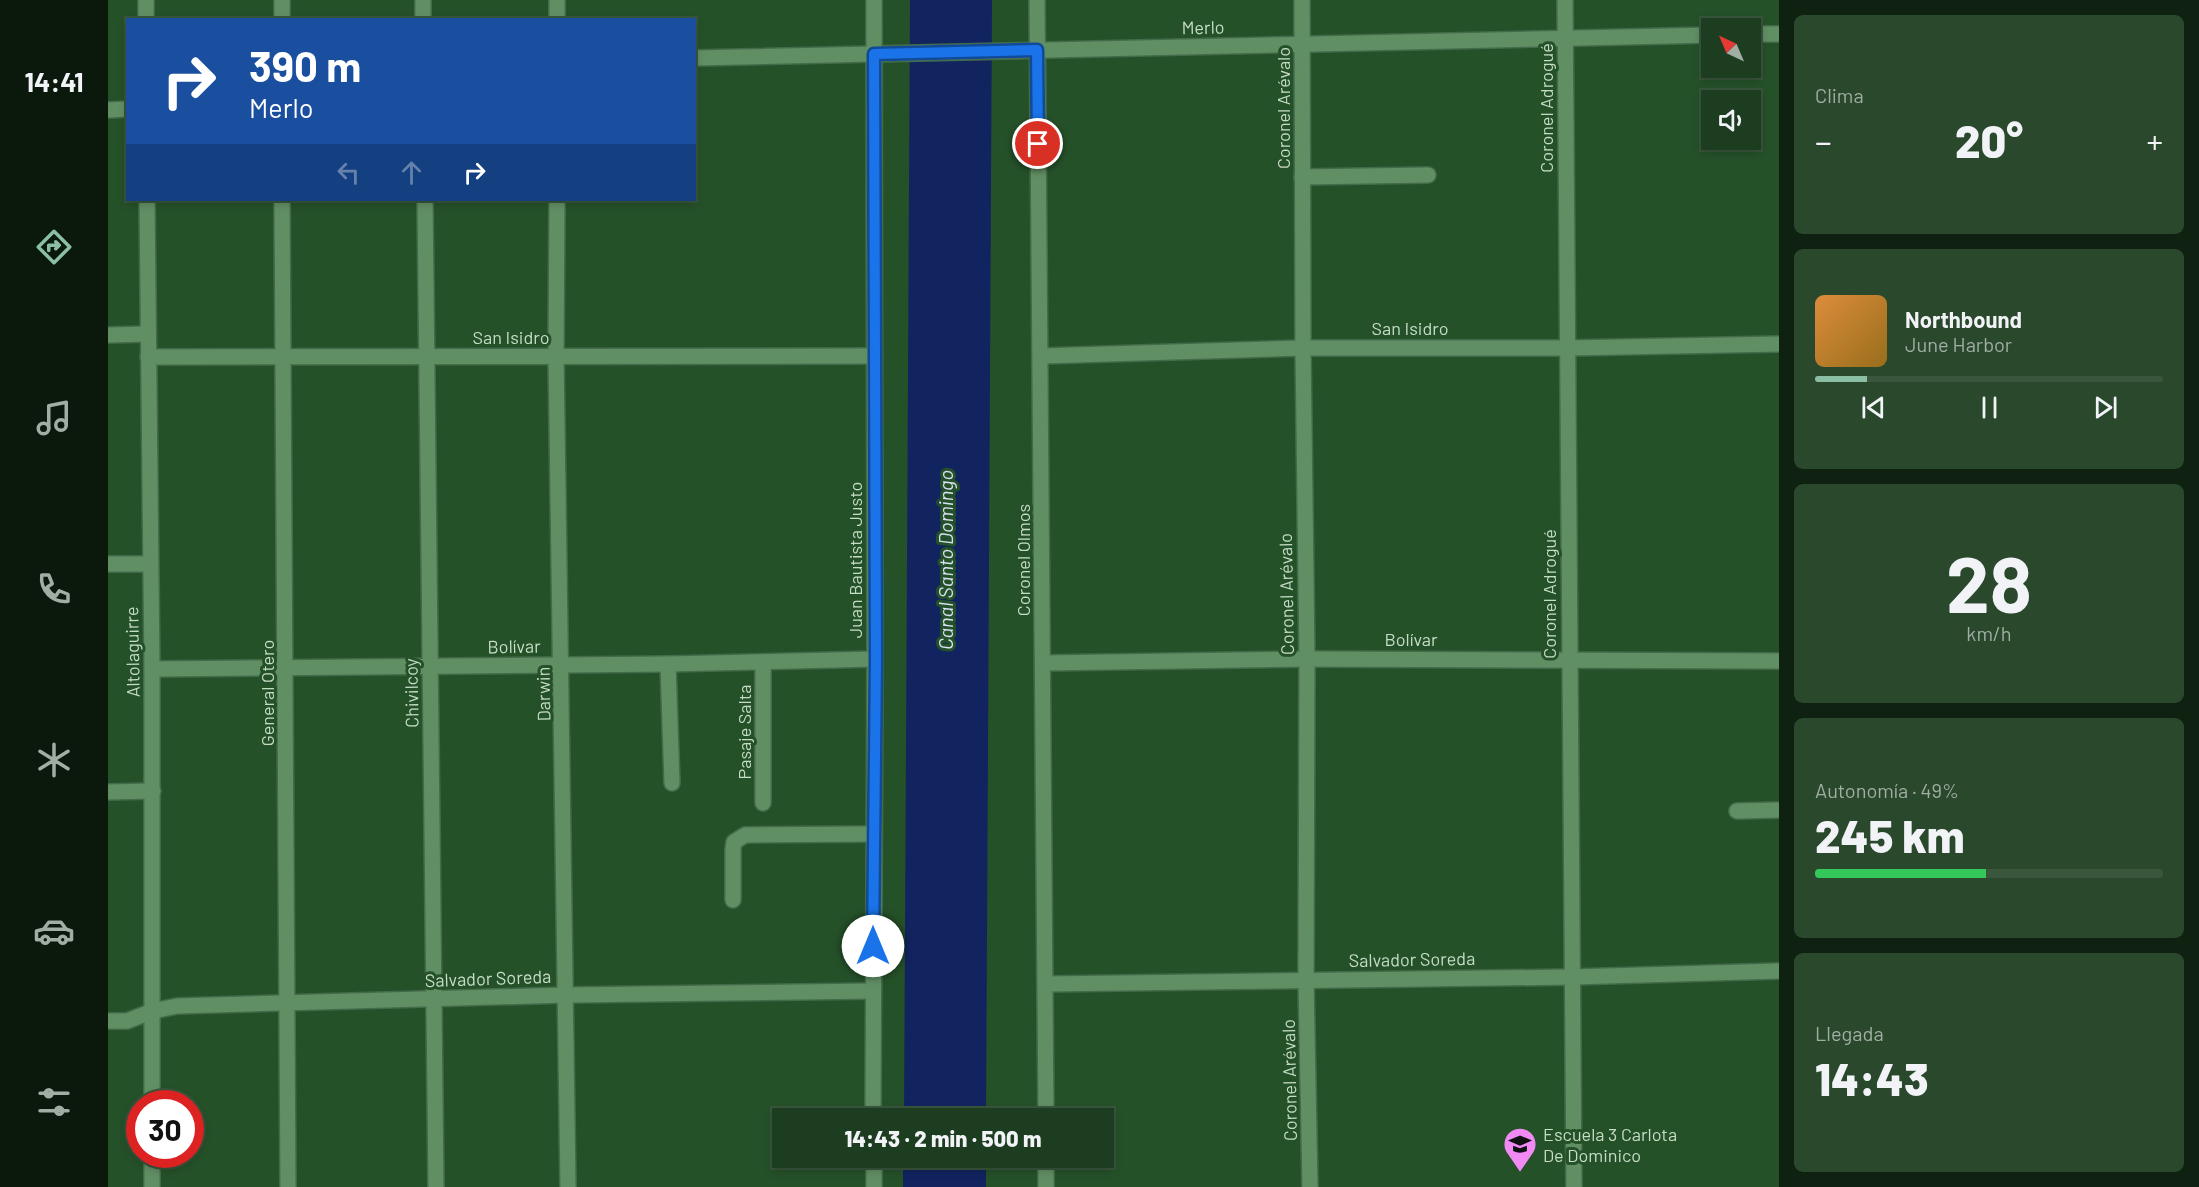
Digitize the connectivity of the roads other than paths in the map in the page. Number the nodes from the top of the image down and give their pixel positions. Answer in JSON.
{"nodes":[{"id":1,"x":146,"y":0,"type":"edge"},
{"id":2,"x":282,"y":0,"type":"edge"},
{"id":3,"x":423,"y":0,"type":"edge"},
{"id":4,"x":557,"y":0,"type":"edge"},
{"id":5,"x":874,"y":0,"type":"edge"},
{"id":6,"x":1037,"y":0,"type":"edge"},
{"id":7,"x":1302,"y":0,"type":"edge"},
{"id":8,"x":1565,"y":0,"type":"edge"},
{"id":9,"x":146,"y":18,"type":"edge"},
{"id":10,"x":282,"y":18,"type":"edge"},
{"id":11,"x":423,"y":18,"type":"edge"},
{"id":12,"x":557,"y":18,"type":"edge"},
{"id":13,"x":1761,"y":34,"type":"edge"},
{"id":14,"x":1779,"y":34,"type":"edge"},
{"id":15,"x":1701,"y":35,"type":"edge"},
{"id":16,"x":1565,"y":37,"type":"junction"},
{"id":17,"x":1302,"y":44,"type":"junction"},
{"id":18,"x":1037,"y":50,"type":"junction"},
{"id":19,"x":874,"y":54,"type":"junction"},
{"id":20,"x":696,"y":58,"type":"edge"},
{"id":21,"x":108,"y":110,"type":"edge"},
{"id":22,"x":126,"y":110,"type":"edge"},
{"id":23,"x":1428,"y":176,"type":"dead end"},
{"id":24,"x":1302,"y":177,"type":"junction"},
{"id":25,"x":147,"y":201,"type":"edge"},
{"id":26,"x":282,"y":201,"type":"edge"},
{"id":27,"x":425,"y":201,"type":"edge"},
{"id":28,"x":557,"y":201,"type":"edge"},
{"id":29,"x":148,"y":334,"type":"junction"},
{"id":30,"x":108,"y":335,"type":"edge"},
{"id":31,"x":1779,"y":344,"type":"edge"},
{"id":32,"x":1303,"y":348,"type":"junction"},
{"id":33,"x":1568,"y":348,"type":"junction"},
{"id":34,"x":283,"y":356,"type":"junction"},
{"id":35,"x":556,"y":356,"type":"junction"},
{"id":36,"x":874,"y":356,"type":"junction"},
{"id":37,"x":1041,"y":356,"type":"junction"},
{"id":38,"x":148,"y":357,"type":"junction"},
{"id":39,"x":427,"y":357,"type":"junction"},
{"id":40,"x":108,"y":564,"type":"edge"},
{"id":41,"x":150,"y":564,"type":"junction"},
{"id":42,"x":1307,"y":658,"type":"junction"},
{"id":43,"x":876,"y":659,"type":"junction"},
{"id":44,"x":1569,"y":659,"type":"junction"},
{"id":45,"x":1779,"y":661,"type":"edge"},
{"id":46,"x":763,"y":662,"type":"junction"},
{"id":47,"x":1043,"y":663,"type":"junction"},
{"id":48,"x":668,"y":664,"type":"junction"},
{"id":49,"x":562,"y":665,"type":"junction"},
{"id":50,"x":430,"y":666,"type":"junction"},
{"id":51,"x":286,"y":668,"type":"junction"},
{"id":52,"x":152,"y":669,"type":"junction"},
{"id":53,"x":672,"y":783,"type":"dead end"},
{"id":54,"x":153,"y":791,"type":"junction"},
{"id":55,"x":108,"y":792,"type":"edge"},
{"id":56,"x":763,"y":803,"type":"dead end"},
{"id":57,"x":1779,"y":810,"type":"edge"},
{"id":58,"x":1737,"y":811,"type":"dead end"},
{"id":59,"x":874,"y":834,"type":"junction"},
{"id":60,"x":733,"y":900,"type":"dead end"},
{"id":61,"x":1779,"y":971,"type":"edge"},
{"id":62,"x":1572,"y":977,"type":"junction"},
{"id":63,"x":1306,"y":980,"type":"junction"},
{"id":64,"x":1046,"y":984,"type":"junction"},
{"id":65,"x":873,"y":991,"type":"junction"},
{"id":66,"x":567,"y":995,"type":"junction"},
{"id":67,"x":434,"y":999,"type":"junction"},
{"id":68,"x":288,"y":1003,"type":"junction"},
{"id":69,"x":153,"y":1011,"type":"junction"},
{"id":70,"x":108,"y":1021,"type":"edge"},
{"id":71,"x":153,"y":1090,"type":"edge"},
{"id":72,"x":873,"y":1108,"type":"edge"},
{"id":73,"x":1046,"y":1108,"type":"edge"},
{"id":74,"x":152,"y":1168,"type":"edge"},
{"id":75,"x":874,"y":1168,"type":"edge"},
{"id":76,"x":1046,"y":1168,"type":"edge"},
{"id":77,"x":152,"y":1187,"type":"edge"},
{"id":78,"x":288,"y":1187,"type":"edge"},
{"id":79,"x":436,"y":1187,"type":"edge"},
{"id":80,"x":568,"y":1187,"type":"edge"},
{"id":81,"x":874,"y":1187,"type":"edge"},
{"id":82,"x":1046,"y":1187,"type":"edge"},
{"id":83,"x":1310,"y":1187,"type":"edge"},
{"id":84,"x":1574,"y":1187,"type":"edge"}],
"edges":[{"from":1,"to":9,"type":"street"},
{"from":2,"to":10,"type":"street"},
{"from":3,"to":11,"type":"street"},
{"from":4,"to":12,"type":"street"},
{"from":5,"to":19,"type":"street","name":"Juan Bautista Justo"},
{"from":6,"to":18,"type":"street","name":"Coronel Olmos"},
{"from":7,"to":17,"type":"street","name":"Coronel Arévalo"},
{"from":8,"to":16,"type":"street","name":"Coronel Adrogué"},
{"from":13,"to":14,"type":"street"},
{"from":15,"to":16,"type":"street","name":"Merlo"},
{"from":16,"to":17,"type":"street","name":"Merlo"},
{"from":16,"to":33,"type":"street","name":"Coronel Adrogué"},
{"from":17,"to":18,"type":"street","name":"Merlo"},
{"from":17,"to":24,"type":"street","name":"Coronel Arévalo"},
{"from":18,"to":19,"type":"street","name":"Merlo"},
{"from":18,"to":37,"type":"street","name":"Coronel Olmos"},
{"from":19,"to":20,"type":"street","name":"Merlo"},
{"from":19,"to":36,"type":"street","name":"Juan Bautista Justo"},
{"from":21,"to":22,"type":"street"},
{"from":23,"to":24,"type":"street"},
{"from":24,"to":32,"type":"street","name":"Coronel Arévalo"},
{"from":25,"to":29,"type":"street","name":"Altolaguirre"},
{"from":26,"to":34,"type":"street","name":"General Otero"},
{"from":27,"to":39,"type":"street","name":"Chivilcoy"},
{"from":28,"to":35,"type":"street","name":"Darwin"},
{"from":29,"to":30,"type":"street"},
{"from":29,"to":38,"type":"street","name":"Altolaguirre"},
{"from":31,"to":33,"type":"street","name":"San Isidro"},
{"from":32,"to":33,"type":"street","name":"San Isidro"},
{"from":32,"to":37,"type":"street","name":"San Isidro"},
{"from":32,"to":42,"type":"street","name":"Coronel Arévalo"},
{"from":33,"to":44,"type":"street","name":"Coronel Adrogué"},
{"from":34,"to":38,"type":"street","name":"San Isidro"},
{"from":34,"to":39,"type":"street","name":"San Isidro"},
{"from":34,"to":51,"type":"street","name":"General Otero"},
{"from":35,"to":36,"type":"street","name":"San Isidro"},
{"from":35,"to":39,"type":"street","name":"San Isidro"},
{"from":35,"to":49,"type":"street","name":"Darwin"},
{"from":36,"to":43,"type":"street","name":"Juan Bautista Justo"},
{"from":37,"to":47,"type":"street","name":"Coronel Olmos"},
{"from":38,"to":41,"type":"street","name":"Altolaguirre"},
{"from":39,"to":50,"type":"street","name":"Chivilcoy"},
{"from":40,"to":41,"type":"street"},
{"from":41,"to":52,"type":"street","name":"Altolaguirre"},
{"from":42,"to":44,"type":"street","name":"Bolívar"},
{"from":42,"to":47,"type":"street","name":"Bolívar"},
{"from":42,"to":63,"type":"street","name":"Coronel Arévalo"},
{"from":43,"to":46,"type":"street","name":"Bolívar"},
{"from":43,"to":59,"type":"street","name":"Juan Bautista Justo"},
{"from":44,"to":45,"type":"street","name":"Bolívar"},
{"from":44,"to":62,"type":"street","name":"Coronel Adrogué"},
{"from":46,"to":48,"type":"street","name":"Bolívar"},
{"from":46,"to":56,"type":"street","name":"Pasaje Salta"},
{"from":47,"to":64,"type":"street","name":"Coronel Olmos"},
{"from":48,"to":49,"type":"street","name":"Bolívar"},
{"from":48,"to":53,"type":"street"},
{"from":49,"to":50,"type":"street","name":"Bolívar"},
{"from":49,"to":66,"type":"street","name":"Darwin"},
{"from":50,"to":51,"type":"street","name":"Bolívar"},
{"from":50,"to":67,"type":"street","name":"Chivilcoy"},
{"from":51,"to":52,"type":"street","name":"Bolívar"},
{"from":51,"to":68,"type":"street","name":"General Otero"},
{"from":52,"to":54,"type":"street","name":"Altolaguirre"},
{"from":54,"to":55,"type":"street"},
{"from":54,"to":69,"type":"street","name":"Altolaguirre"},
{"from":57,"to":58,"type":"street"},
{"from":59,"to":60,"type":"street"},
{"from":59,"to":65,"type":"street","name":"Juan Bautista Justo"},
{"from":61,"to":62,"type":"street","name":"Salvador Soreda"},
{"from":62,"to":63,"type":"street","name":"Salvador Soreda"},
{"from":62,"to":84,"type":"street","name":"Coronel Adrogué"},
{"from":63,"to":64,"type":"street","name":"Salvador Soreda"},
{"from":63,"to":83,"type":"street","name":"Coronel Arévalo"},
{"from":64,"to":73,"type":"street","name":"Coronel Olmos"},
{"from":65,"to":66,"type":"street","name":"Salvador Soreda"},
{"from":65,"to":72,"type":"street","name":"Juan Bautista Justo"},
{"from":66,"to":67,"type":"street","name":"Salvador Soreda"},
{"from":66,"to":80,"type":"street","name":"Darwin"},
{"from":67,"to":68,"type":"street","name":"Salvador Soreda"},
{"from":67,"to":79,"type":"street","name":"Chivilcoy"},
{"from":68,"to":69,"type":"street","name":"Salvador Soreda"},
{"from":68,"to":78,"type":"street","name":"General Otero"},
{"from":69,"to":70,"type":"street","name":"Salvador Soreda"},
{"from":69,"to":71,"type":"street","name":"Altolaguirre"},
{"from":74,"to":77,"type":"street"},
{"from":75,"to":81,"type":"street"},
{"from":76,"to":82,"type":"street"}]}
